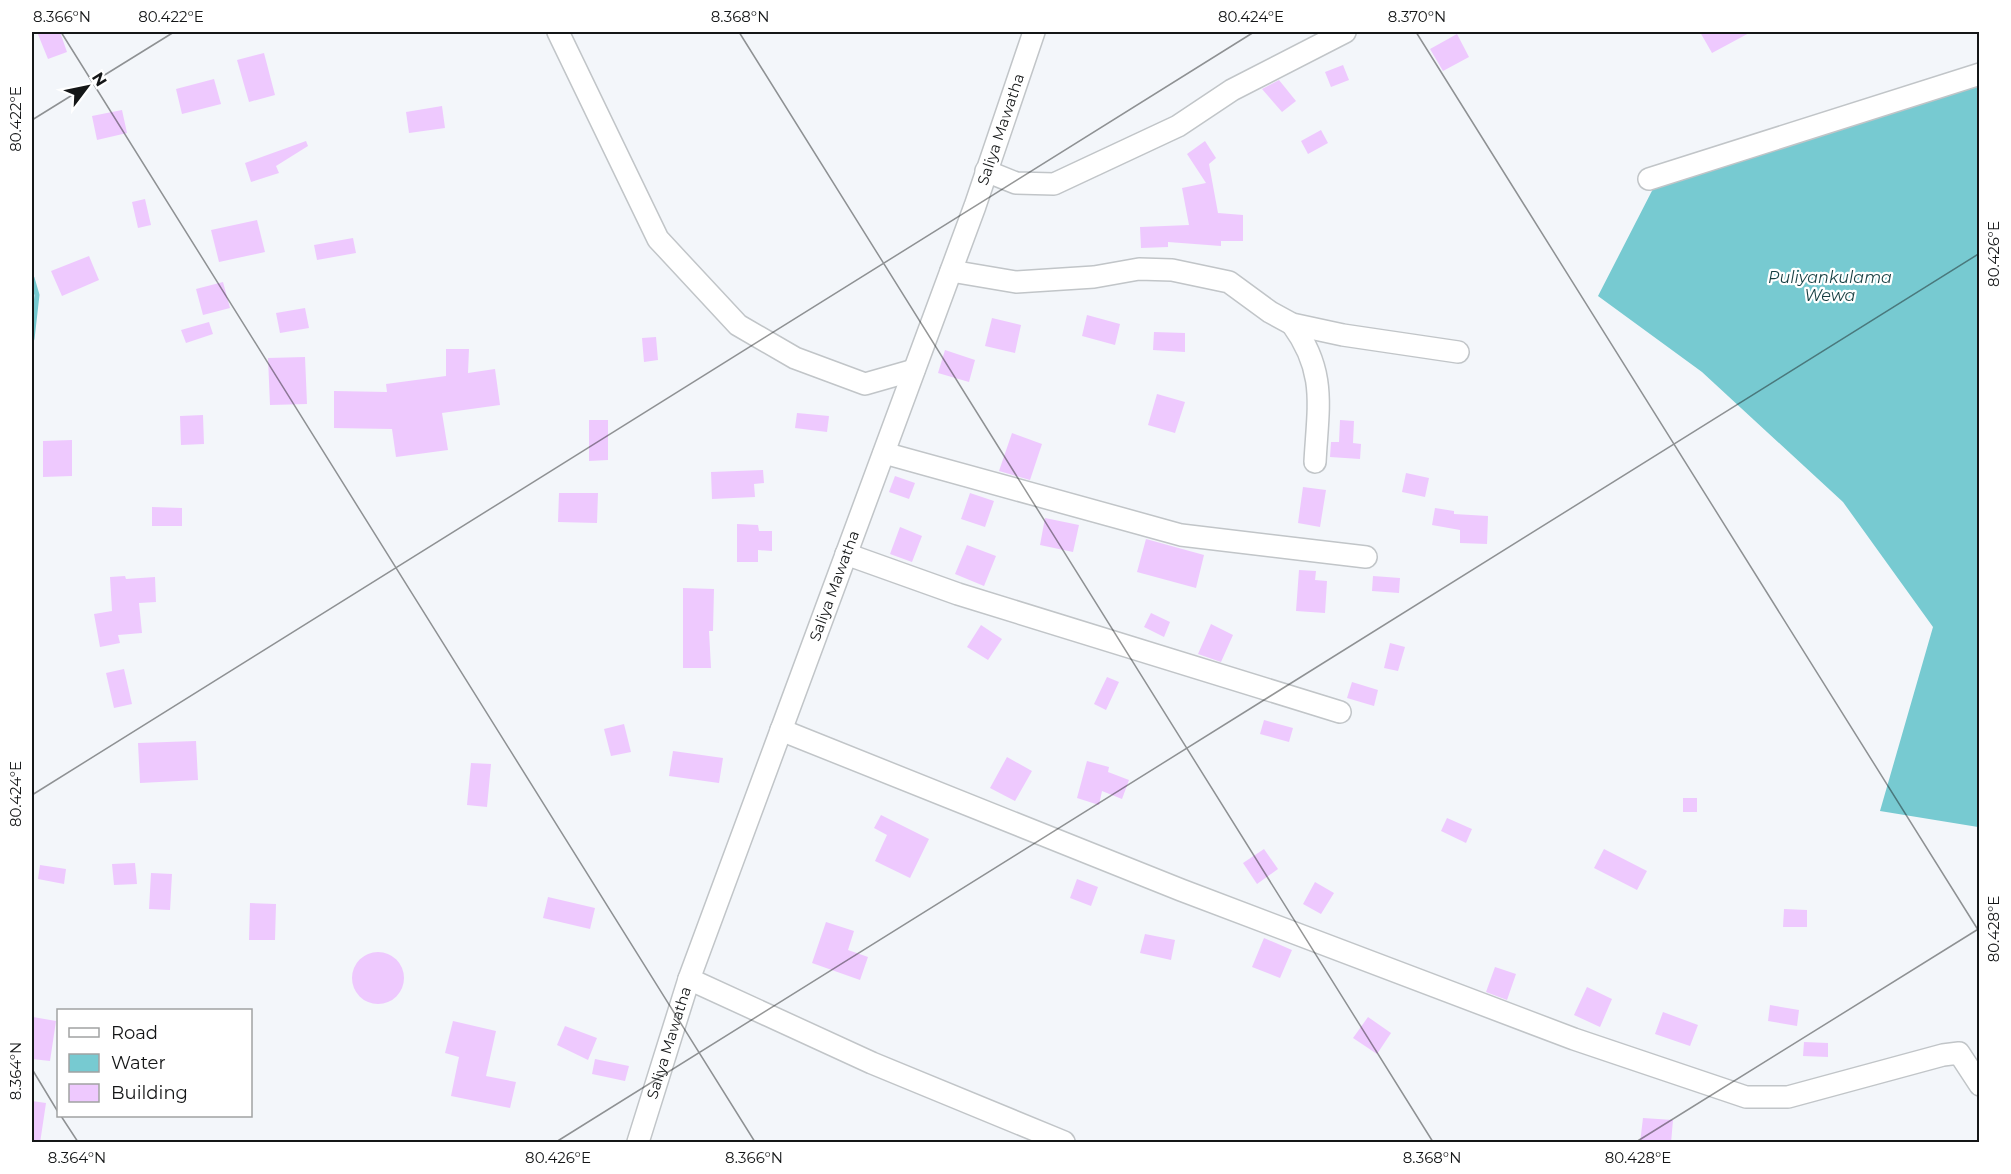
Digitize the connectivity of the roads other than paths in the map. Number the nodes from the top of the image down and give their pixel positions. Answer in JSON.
{"nodes":[{"id":1,"x":558,"y":32,"type":"edge"},
{"id":2,"x":1034,"y":32,"type":"edge"},
{"id":3,"x":1345,"y":32,"type":"edge"},
{"id":4,"x":1980,"y":74,"type":"edge"},
{"id":5,"x":986,"y":171,"type":"junction"},
{"id":6,"x":1649,"y":178,"type":"dead end"},
{"id":7,"x":951,"y":272,"type":"junction"},
{"id":8,"x":1292,"y":324,"type":"junction"},
{"id":9,"x":1458,"y":352,"type":"dead end"},
{"id":10,"x":914,"y":369,"type":"junction"},
{"id":11,"x":884,"y":453,"type":"junction"},
{"id":12,"x":1315,"y":462,"type":"dead end"},
{"id":13,"x":846,"y":554,"type":"junction"},
{"id":14,"x":1366,"y":557,"type":"dead end"},
{"id":15,"x":1340,"y":712,"type":"dead end"},
{"id":16,"x":781,"y":730,"type":"junction"},
{"id":17,"x":689,"y":979,"type":"junction"},
{"id":18,"x":1980,"y":1085,"type":"edge"},
{"id":19,"x":638,"y":1143,"type":"edge"},
{"id":20,"x":1064,"y":1143,"type":"edge"}],
"edges":[{"from":1,"to":10,"type":"street"},
{"from":2,"to":5,"type":"street","name":"Saliya Mawatha"},
{"from":3,"to":5,"type":"street"},
{"from":4,"to":6,"type":"street"},
{"from":5,"to":7,"type":"street","name":"Saliya Mawatha"},
{"from":7,"to":8,"type":"street"},
{"from":7,"to":10,"type":"street","name":"Saliya Mawatha"},
{"from":8,"to":9,"type":"street"},
{"from":8,"to":12,"type":"street"},
{"from":10,"to":11,"type":"street","name":"Saliya Mawatha"},
{"from":11,"to":13,"type":"street","name":"Saliya Mawatha"},
{"from":11,"to":14,"type":"street"},
{"from":13,"to":15,"type":"street"},
{"from":13,"to":16,"type":"street","name":"Saliya Mawatha"},
{"from":16,"to":17,"type":"street","name":"Saliya Mawatha"},
{"from":16,"to":18,"type":"street"},
{"from":17,"to":19,"type":"street","name":"Saliya Mawatha"},
{"from":17,"to":20,"type":"street"}]}
